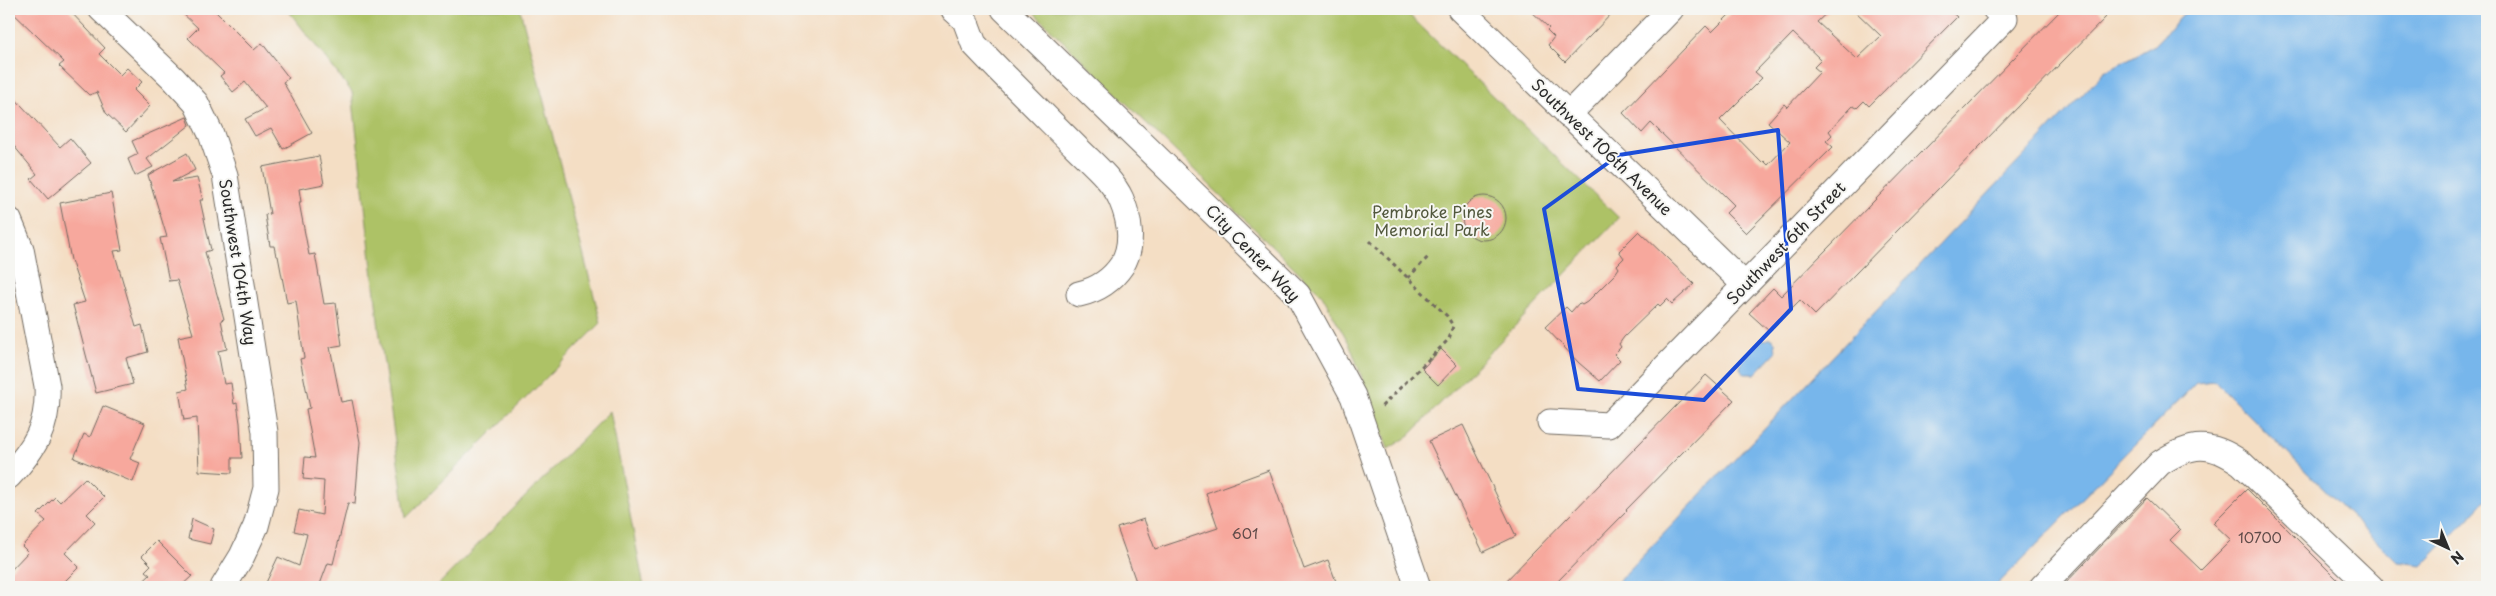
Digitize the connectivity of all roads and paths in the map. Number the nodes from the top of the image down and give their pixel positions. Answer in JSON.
{"nodes":[{"id":1,"x":101,"y":9,"type":"edge"},
{"id":2,"x":1004,"y":9,"type":"edge"},
{"id":3,"x":1460,"y":9,"type":"edge"},
{"id":4,"x":1671,"y":9,"type":"edge"},
{"id":5,"x":954,"y":10,"type":"dead end"},
{"id":6,"x":2000,"y":14,"type":"edge"},
{"id":7,"x":1568,"y":115,"type":"junction"},
{"id":8,"x":9,"y":220,"type":"edge"},
{"id":9,"x":1370,"y":241,"type":"dead end"},
{"id":10,"x":1430,"y":255,"type":"dead end"},
{"id":11,"x":1408,"y":278,"type":"junction"},
{"id":12,"x":1744,"y":285,"type":"junction"},
{"id":13,"x":1079,"y":294,"type":"dead end"},
{"id":14,"x":1374,"y":415,"type":"dead end"},
{"id":15,"x":1550,"y":422,"type":"dead end"},
{"id":16,"x":9,"y":476,"type":"edge"},
{"id":17,"x":223,"y":587,"type":"edge"},
{"id":18,"x":1418,"y":587,"type":"edge"},
{"id":19,"x":2042,"y":587,"type":"edge"},
{"id":20,"x":2371,"y":587,"type":"edge"}],
"edges":[{"from":1,"to":17,"type":"street","name":"Southwest 104th Way"},
{"from":2,"to":18,"type":"street","name":"City Center Way"},
{"from":3,"to":7,"type":"street","name":"Southwest 106th Avenue"},
{"from":4,"to":7,"type":"street"},
{"from":5,"to":13,"type":"street"},
{"from":6,"to":12,"type":"street","name":"Southwest 6th Street"},
{"from":7,"to":12,"type":"street","name":"Southwest 106th Avenue"},
{"from":8,"to":16,"type":"street"},
{"from":9,"to":11,"type":"path"},
{"from":10,"to":11,"type":"path"},
{"from":11,"to":14,"type":"path"},
{"from":12,"to":15,"type":"street","name":"Southwest 6th Street"},
{"from":19,"to":20,"type":"street"}]}
